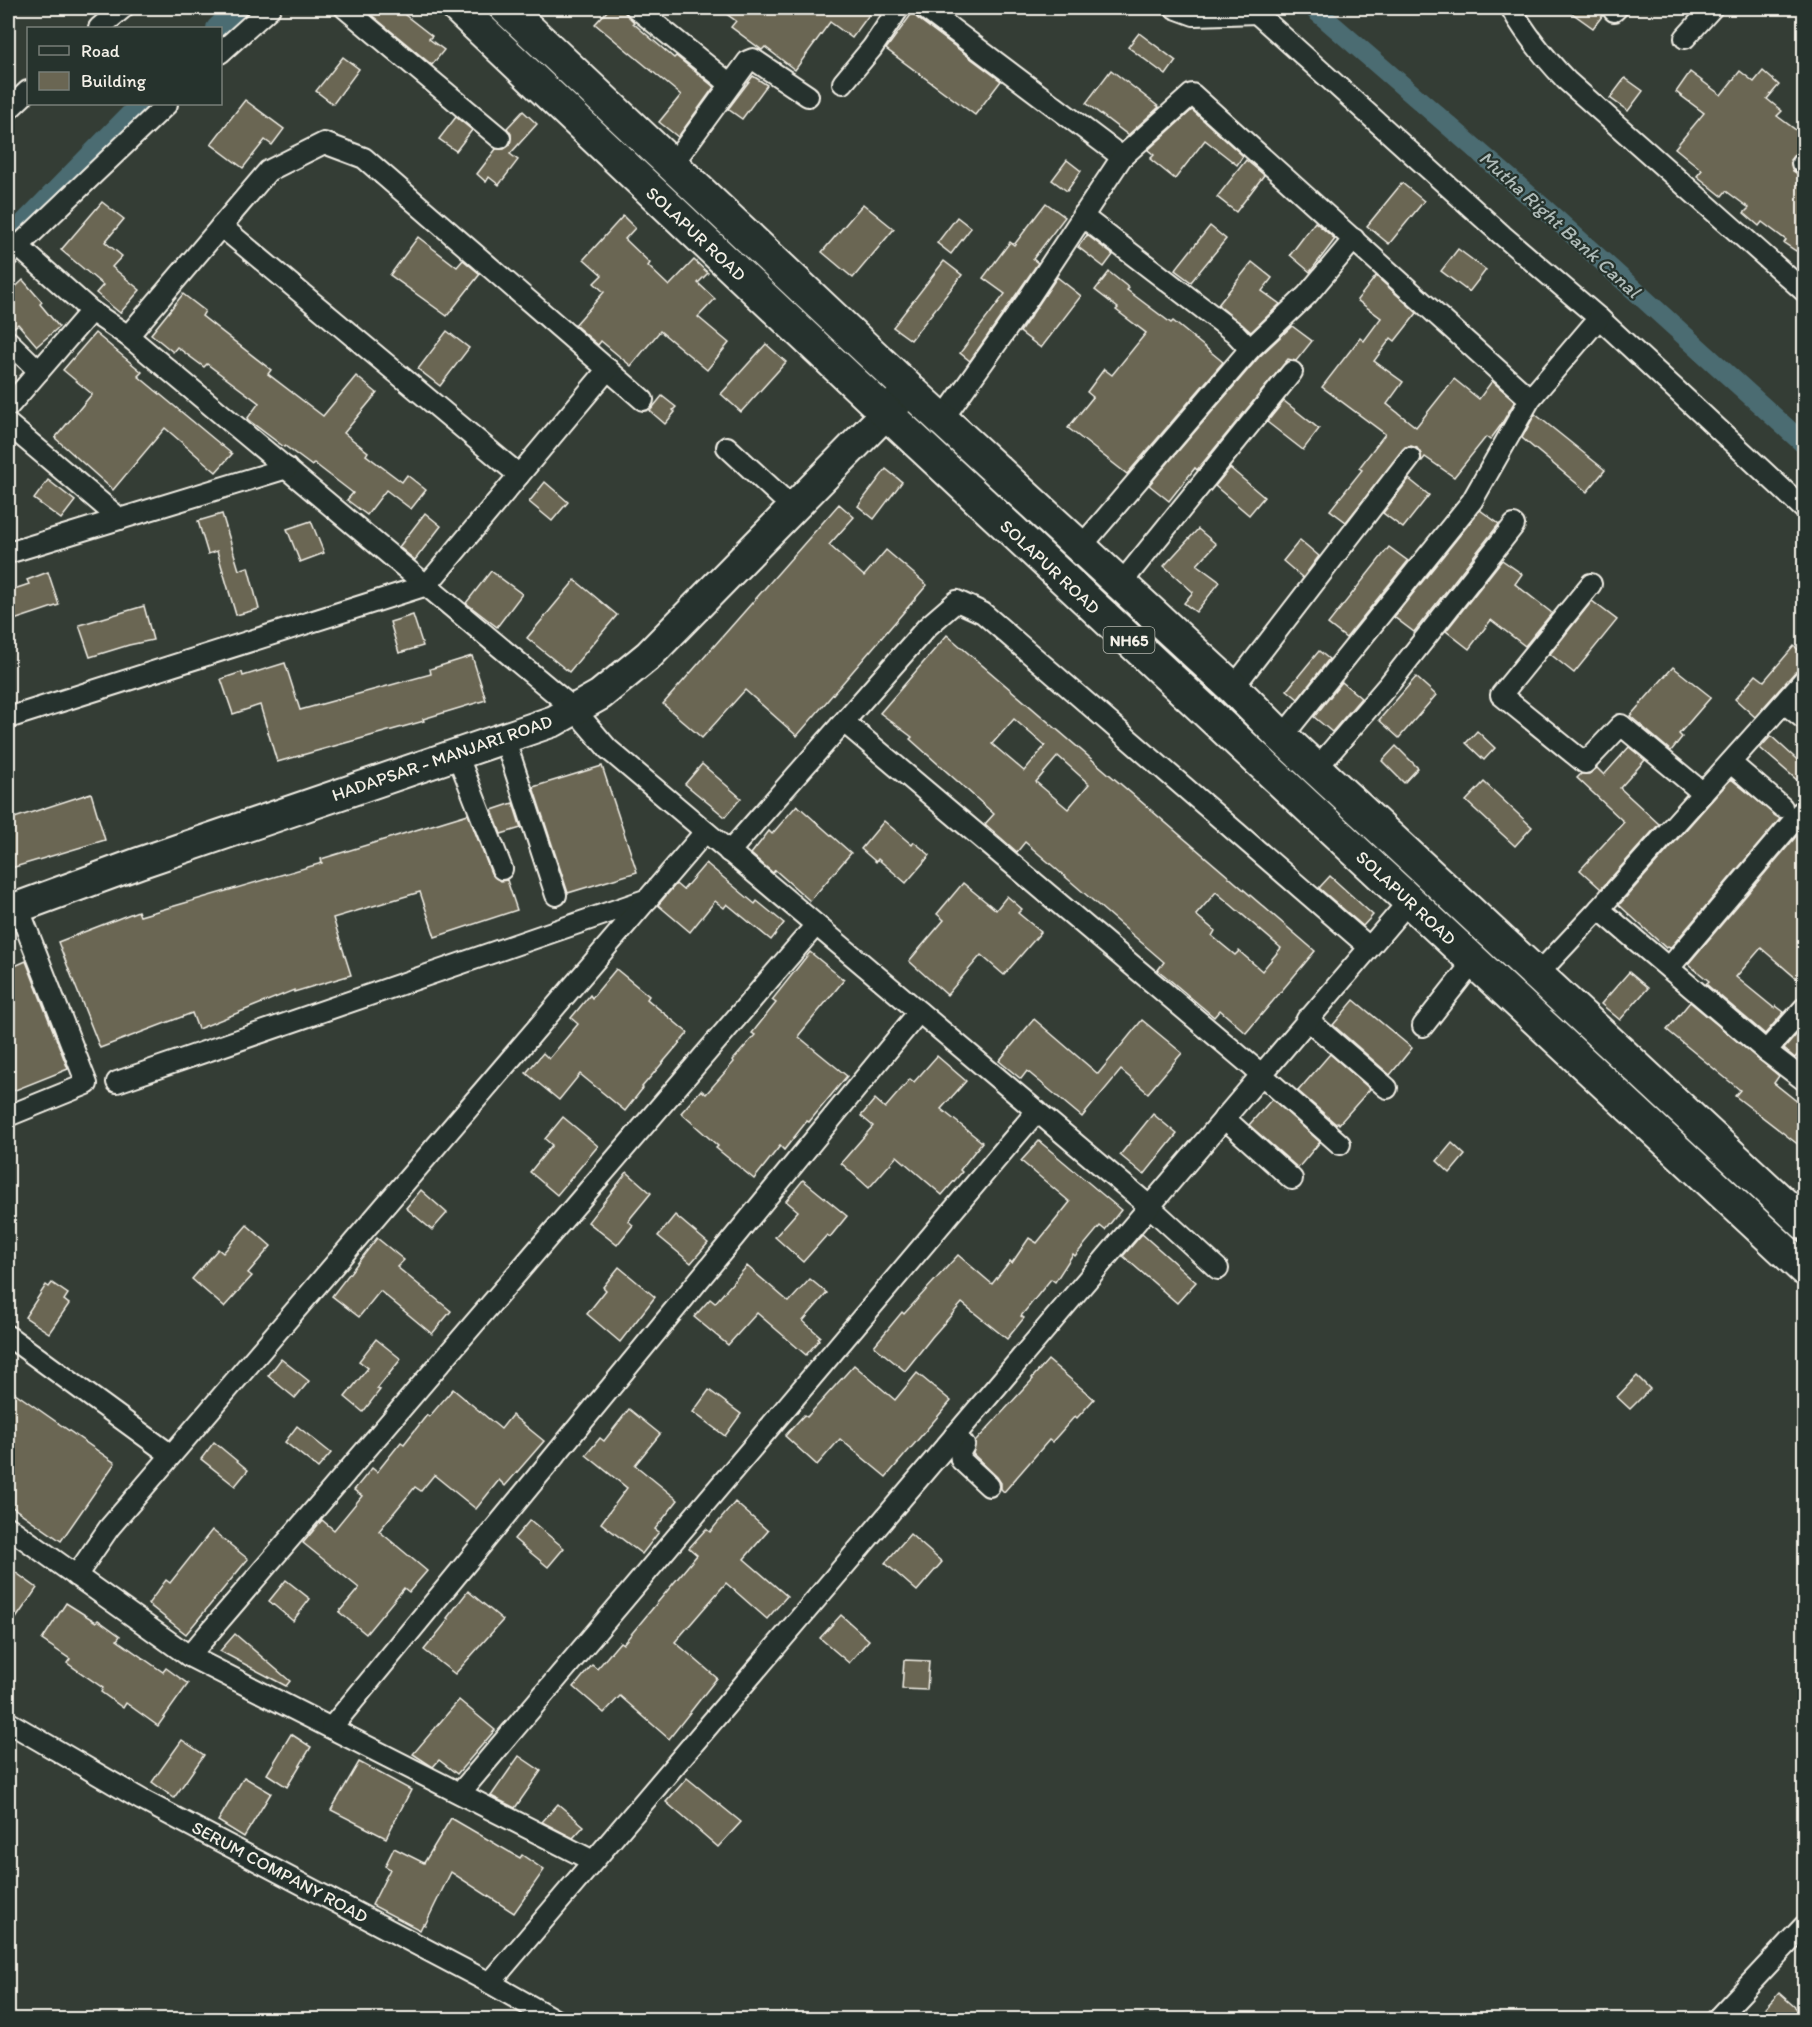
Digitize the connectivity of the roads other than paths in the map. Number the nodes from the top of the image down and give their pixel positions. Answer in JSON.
{"nodes":[{"id":1,"x":123,"y":8,"type":"edge"},
{"id":2,"x":270,"y":8,"type":"edge"},
{"id":3,"x":345,"y":8,"type":"edge"},
{"id":4,"x":458,"y":8,"type":"edge"},
{"id":5,"x":506,"y":8,"type":"edge"},
{"id":6,"x":636,"y":8,"type":"edge"},
{"id":7,"x":899,"y":8,"type":"edge"},
{"id":8,"x":924,"y":8,"type":"edge"},
{"id":9,"x":1175,"y":8,"type":"edge"},
{"id":10,"x":1511,"y":8,"type":"edge"},
{"id":11,"x":1712,"y":8,"type":"edge"},
{"id":12,"x":1254,"y":10,"type":"edge"},
{"id":13,"x":100,"y":27,"type":"edge"},
{"id":14,"x":1685,"y":38,"type":"dead end"},
{"id":15,"x":222,"y":51,"type":"edge"},
{"id":16,"x":843,"y":83,"type":"dead end"},
{"id":17,"x":730,"y":84,"type":"junction"},
{"id":18,"x":27,"y":92,"type":"edge"},
{"id":19,"x":808,"y":96,"type":"dead end"},
{"id":20,"x":166,"y":105,"type":"edge"},
{"id":21,"x":8,"y":110,"type":"edge"},
{"id":22,"x":500,"y":138,"type":"dead end"},
{"id":23,"x":1122,"y":157,"type":"junction"},
{"id":24,"x":672,"y":165,"type":"junction"},
{"id":25,"x":1082,"y":216,"type":"junction"},
{"id":26,"x":222,"y":226,"type":"junction"},
{"id":27,"x":1354,"y":239,"type":"junction"},
{"id":28,"x":13,"y":251,"type":"edge"},
{"id":29,"x":1804,"y":291,"type":"edge"},
{"id":30,"x":91,"y":311,"type":"junction"},
{"id":31,"x":1599,"y":318,"type":"junction"},
{"id":32,"x":128,"y":336,"type":"junction"},
{"id":33,"x":8,"y":341,"type":"edge"},
{"id":34,"x":1250,"y":349,"type":"junction"},
{"id":35,"x":608,"y":369,"type":"junction"},
{"id":36,"x":39,"y":371,"type":"junction"},
{"id":37,"x":1292,"y":372,"type":"dead end"},
{"id":38,"x":910,"y":390,"type":"junction"},
{"id":39,"x":1530,"y":399,"type":"junction"},
{"id":40,"x":644,"y":400,"type":"dead end"},
{"id":41,"x":8,"y":407,"type":"edge"},
{"id":42,"x":885,"y":413,"type":"junction"},
{"id":43,"x":942,"y":420,"type":"junction"},
{"id":44,"x":8,"y":424,"type":"edge"},
{"id":45,"x":727,"y":447,"type":"dead end"},
{"id":46,"x":1410,"y":458,"type":"dead end"},
{"id":47,"x":287,"y":468,"type":"junction"},
{"id":48,"x":519,"y":475,"type":"junction"},
{"id":49,"x":794,"y":509,"type":"junction"},
{"id":50,"x":1804,"y":509,"type":"edge"},
{"id":51,"x":120,"y":519,"type":"junction"},
{"id":52,"x":1514,"y":525,"type":"dead end"},
{"id":53,"x":1080,"y":548,"type":"junction"},
{"id":54,"x":8,"y":553,"type":"edge"},
{"id":55,"x":1591,"y":584,"type":"dead end"},
{"id":56,"x":427,"y":585,"type":"junction"},
{"id":57,"x":1119,"y":585,"type":"junction"},
{"id":58,"x":1804,"y":680,"type":"edge"},
{"id":59,"x":1233,"y":688,"type":"junction"},
{"id":60,"x":1784,"y":703,"type":"junction"},
{"id":61,"x":574,"y":709,"type":"junction"},
{"id":62,"x":8,"y":718,"type":"edge"},
{"id":63,"x":1804,"y":719,"type":"edge"},
{"id":64,"x":844,"y":722,"type":"junction"},
{"id":65,"x":1282,"y":737,"type":"junction"},
{"id":66,"x":504,"y":738,"type":"junction"},
{"id":67,"x":457,"y":754,"type":"junction"},
{"id":68,"x":1731,"y":763,"type":"junction"},
{"id":69,"x":1316,"y":769,"type":"junction"},
{"id":70,"x":1703,"y":793,"type":"junction"},
{"id":71,"x":705,"y":832,"type":"junction"},
{"id":72,"x":729,"y":852,"type":"junction"},
{"id":73,"x":501,"y":868,"type":"dead end"},
{"id":74,"x":556,"y":895,"type":"dead end"},
{"id":75,"x":648,"y":899,"type":"junction"},
{"id":76,"x":1409,"y":901,"type":"junction"},
{"id":77,"x":13,"y":909,"type":"edge"},
{"id":78,"x":1599,"y":909,"type":"junction"},
{"id":79,"x":816,"y":925,"type":"junction"},
{"id":80,"x":1369,"y":947,"type":"junction"},
{"id":81,"x":1474,"y":961,"type":"junction"},
{"id":82,"x":1669,"y":968,"type":"junction"},
{"id":83,"x":1537,"y":975,"type":"junction"},
{"id":84,"x":1804,"y":1008,"type":"edge"},
{"id":85,"x":919,"y":1012,"type":"junction"},
{"id":86,"x":1308,"y":1019,"type":"junction"},
{"id":87,"x":1423,"y":1026,"type":"dead end"},
{"id":88,"x":1766,"y":1051,"type":"junction"},
{"id":89,"x":1261,"y":1074,"type":"junction"},
{"id":90,"x":1804,"y":1080,"type":"edge"},
{"id":91,"x":117,"y":1082,"type":"dead end"},
{"id":92,"x":1386,"y":1088,"type":"dead end"},
{"id":93,"x":1037,"y":1112,"type":"junction"},
{"id":94,"x":8,"y":1116,"type":"edge"},
{"id":95,"x":1224,"y":1118,"type":"junction"},
{"id":96,"x":1340,"y":1144,"type":"dead end"},
{"id":97,"x":1292,"y":1179,"type":"dead end"},
{"id":98,"x":1149,"y":1206,"type":"junction"},
{"id":99,"x":1804,"y":1223,"type":"edge"},
{"id":100,"x":1218,"y":1269,"type":"dead end"},
{"id":101,"x":1804,"y":1269,"type":"edge"},
{"id":102,"x":9,"y":1341,"type":"edge"},
{"id":103,"x":956,"y":1435,"type":"junction"},
{"id":104,"x":171,"y":1455,"type":"junction"},
{"id":105,"x":989,"y":1486,"type":"dead end"},
{"id":106,"x":8,"y":1527,"type":"edge"},
{"id":107,"x":76,"y":1575,"type":"junction"},
{"id":108,"x":189,"y":1656,"type":"junction"},
{"id":109,"x":8,"y":1722,"type":"edge"},
{"id":110,"x":331,"y":1728,"type":"junction"},
{"id":111,"x":460,"y":1793,"type":"junction"},
{"id":112,"x":593,"y":1861,"type":"junction"},
{"id":113,"x":1804,"y":1926,"type":"edge"},
{"id":114,"x":490,"y":1983,"type":"junction"},
{"id":115,"x":549,"y":2018,"type":"edge"},
{"id":116,"x":1716,"y":2019,"type":"edge"}],
"edges":[{"from":1,"to":13,"type":"street"},
{"from":2,"to":15,"type":"street"},
{"from":3,"to":22,"type":"street"},
{"from":4,"to":42,"type":"highway","name":"SOLAPUR ROAD","number":"NH65"},
{"from":5,"to":24,"type":"highway","name":"SOLAPUR ROAD","number":"NH65"},
{"from":6,"to":17,"type":"street"},
{"from":7,"to":16,"type":"street"},
{"from":8,"to":23,"type":"street"},
{"from":9,"to":12,"type":"street"},
{"from":10,"to":29,"type":"street"},
{"from":11,"to":14,"type":"street"},
{"from":12,"to":31,"type":"street"},
{"from":17,"to":19,"type":"street"},
{"from":17,"to":24,"type":"street"},
{"from":18,"to":21,"type":"street"},
{"from":20,"to":28,"type":"street"},
{"from":23,"to":25,"type":"street"},
{"from":23,"to":27,"type":"street"},
{"from":24,"to":38,"type":"highway","name":"SOLAPUR ROAD","number":"NH65"},
{"from":25,"to":34,"type":"street"},
{"from":25,"to":43,"type":"street"},
{"from":26,"to":32,"type":"street"},
{"from":26,"to":35,"type":"street"},
{"from":26,"to":48,"type":"street"},
{"from":27,"to":34,"type":"street"},
{"from":27,"to":39,"type":"street"},
{"from":28,"to":30,"type":"street"},
{"from":30,"to":32,"type":"street"},
{"from":30,"to":36,"type":"street"},
{"from":31,"to":39,"type":"street"},
{"from":31,"to":50,"type":"street"},
{"from":32,"to":47,"type":"street"},
{"from":33,"to":36,"type":"street"},
{"from":34,"to":53,"type":"street"},
{"from":35,"to":40,"type":"street"},
{"from":35,"to":48,"type":"street"},
{"from":36,"to":41,"type":"street"},
{"from":37,"to":57,"type":"street"},
{"from":38,"to":42,"type":"main road","name":"HADAPSAR - MANJARI ROAD"},
{"from":38,"to":43,"type":"highway","name":"SOLAPUR ROAD","number":"NH65"},
{"from":39,"to":65,"type":"street"},
{"from":42,"to":49,"type":"main road","name":"HADAPSAR - MANJARI ROAD"},
{"from":42,"to":76,"type":"highway","name":"SOLAPUR ROAD","number":"NH65"},
{"from":43,"to":53,"type":"highway","name":"SOLAPUR ROAD","number":"NH65"},
{"from":44,"to":51,"type":"street"},
{"from":45,"to":49,"type":"street"},
{"from":46,"to":59,"type":"street"},
{"from":47,"to":51,"type":"street"},
{"from":47,"to":56,"type":"street"},
{"from":48,"to":56,"type":"street"},
{"from":49,"to":61,"type":"main road","name":"HADAPSAR - MANJARI ROAD"},
{"from":51,"to":54,"type":"street"},
{"from":52,"to":69,"type":"street"},
{"from":53,"to":57,"type":"highway","name":"SOLAPUR ROAD","number":"NH65"},
{"from":55,"to":70,"type":"street"},
{"from":56,"to":61,"type":"street"},
{"from":56,"to":62,"type":"street"},
{"from":57,"to":59,"type":"highway","name":"SOLAPUR ROAD","number":"NH65"},
{"from":58,"to":60,"type":"street"},
{"from":59,"to":65,"type":"highway","name":"SOLAPUR ROAD","number":"NH65"},
{"from":60,"to":63,"type":"street"},
{"from":60,"to":68,"type":"street"},
{"from":61,"to":66,"type":"main road","name":"HADAPSAR - MANJARI ROAD"},
{"from":61,"to":71,"type":"street"},
{"from":64,"to":72,"type":"street"},
{"from":64,"to":80,"type":"street"},
{"from":64,"to":89,"type":"street"},
{"from":65,"to":69,"type":"highway","name":"SOLAPUR ROAD","number":"NH65"},
{"from":66,"to":67,"type":"main road","name":"HADAPSAR - MANJARI ROAD"},
{"from":66,"to":74,"type":"street"},
{"from":67,"to":73,"type":"street"},
{"from":67,"to":77,"type":"main road","name":"HADAPSAR - MANJARI ROAD"},
{"from":68,"to":70,"type":"street"},
{"from":68,"to":82,"type":"street"},
{"from":69,"to":83,"type":"highway","name":"SOLAPUR ROAD","number":"NH65"},
{"from":70,"to":78,"type":"street"},
{"from":71,"to":72,"type":"street"},
{"from":71,"to":75,"type":"street"},
{"from":72,"to":79,"type":"street"},
{"from":75,"to":91,"type":"street"},
{"from":75,"to":104,"type":"street"},
{"from":76,"to":80,"type":"street"},
{"from":76,"to":81,"type":"highway","name":"SOLAPUR ROAD","number":"NH65"},
{"from":77,"to":94,"type":"street"},
{"from":78,"to":82,"type":"street"},
{"from":78,"to":83,"type":"street"},
{"from":79,"to":85,"type":"street"},
{"from":79,"to":108,"type":"street"},
{"from":80,"to":86,"type":"street"},
{"from":81,"to":87,"type":"street"},
{"from":81,"to":101,"type":"highway","name":"SOLAPUR ROAD","number":"NH65"},
{"from":82,"to":88,"type":"street"},
{"from":83,"to":99,"type":"highway","name":"SOLAPUR ROAD","number":"NH65"},
{"from":84,"to":88,"type":"street"},
{"from":85,"to":93,"type":"street"},
{"from":85,"to":110,"type":"street"},
{"from":86,"to":89,"type":"street"},
{"from":86,"to":92,"type":"street"},
{"from":88,"to":90,"type":"street"},
{"from":89,"to":95,"type":"street"},
{"from":89,"to":96,"type":"street"},
{"from":93,"to":98,"type":"street"},
{"from":93,"to":111,"type":"street"},
{"from":95,"to":97,"type":"street"},
{"from":95,"to":98,"type":"street"},
{"from":98,"to":100,"type":"street"},
{"from":98,"to":103,"type":"street"},
{"from":102,"to":104,"type":"street"},
{"from":103,"to":105,"type":"street"},
{"from":103,"to":112,"type":"street"},
{"from":104,"to":107,"type":"street"},
{"from":106,"to":107,"type":"street"},
{"from":107,"to":108,"type":"street"},
{"from":108,"to":110,"type":"street"},
{"from":109,"to":114,"type":"street","name":"SERUM COMPANY ROAD"},
{"from":110,"to":111,"type":"street"},
{"from":111,"to":112,"type":"street"},
{"from":112,"to":114,"type":"street"},
{"from":113,"to":116,"type":"street"},
{"from":114,"to":115,"type":"street","name":"SERUM COMPANY ROAD"}]}
